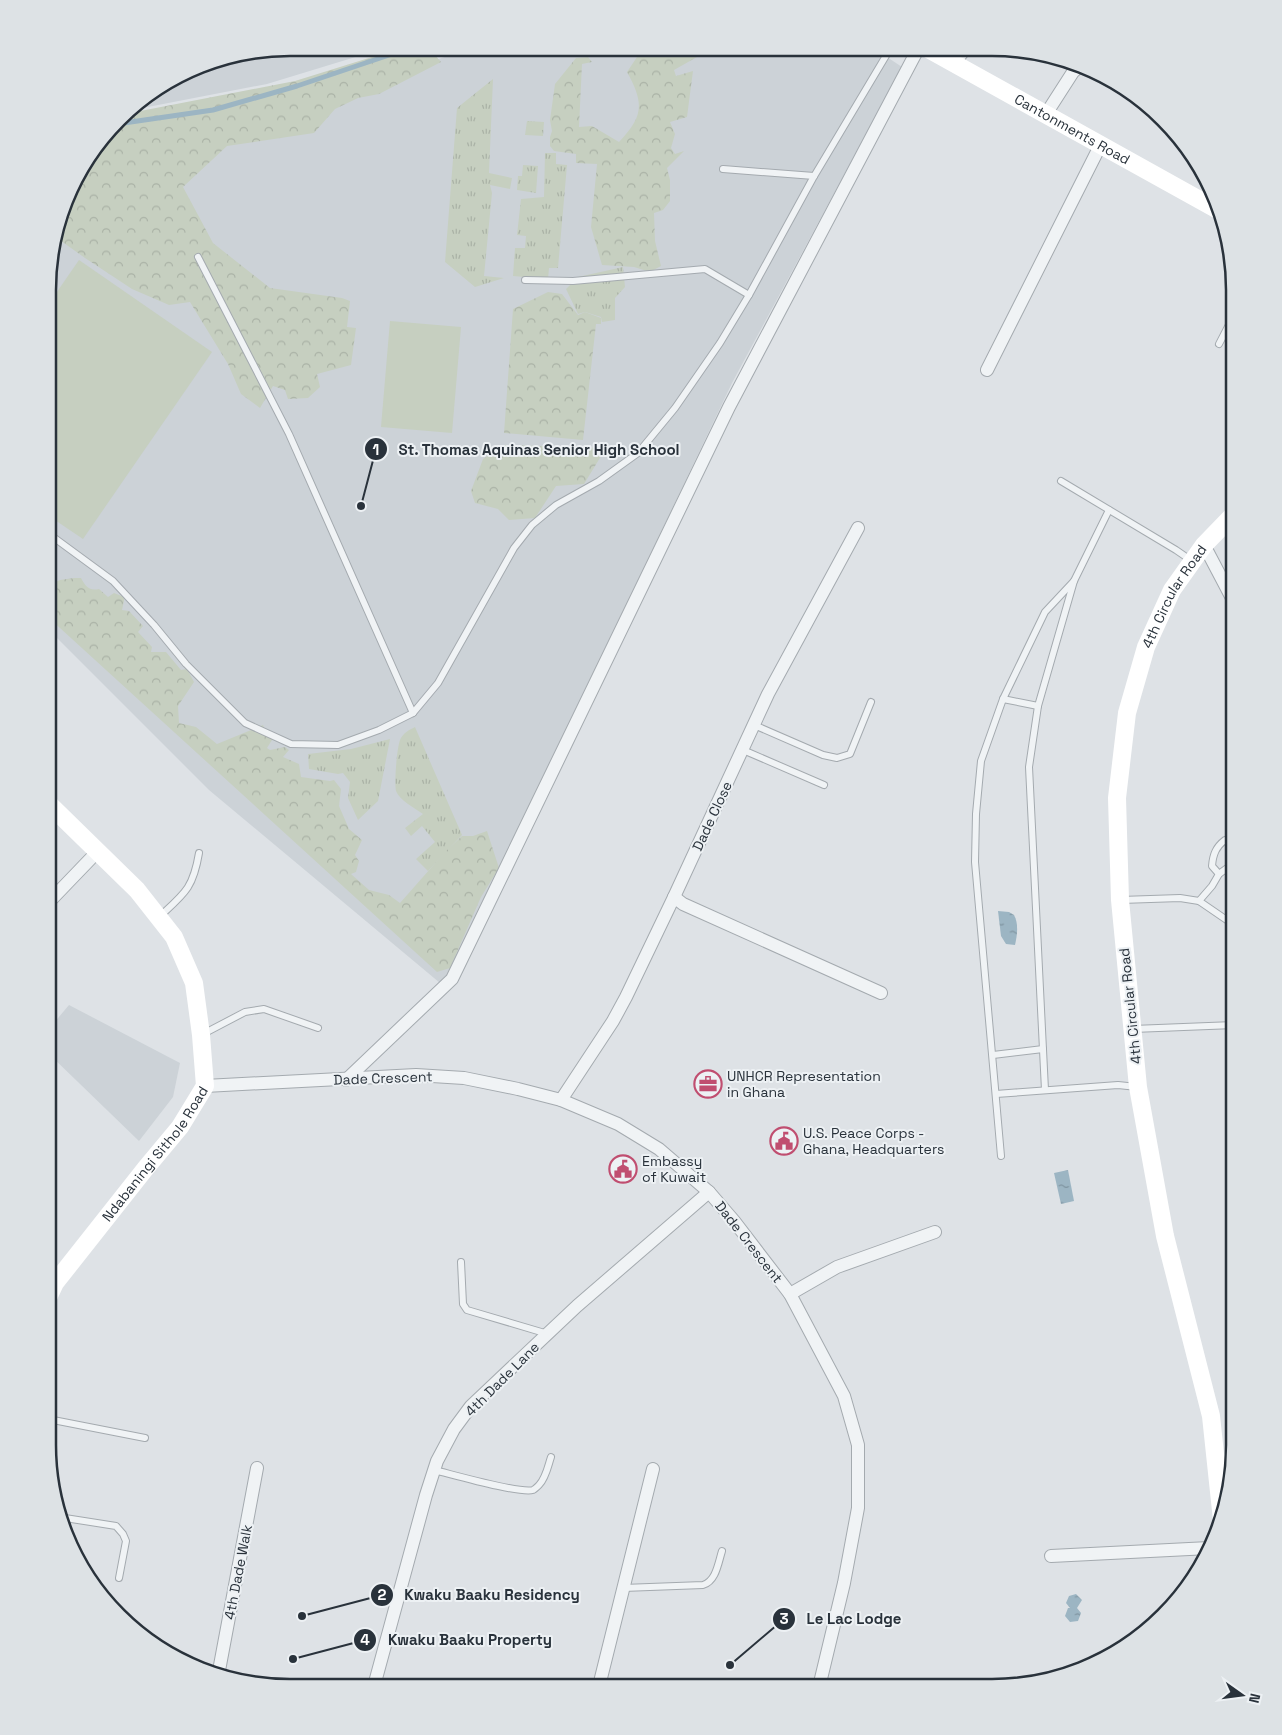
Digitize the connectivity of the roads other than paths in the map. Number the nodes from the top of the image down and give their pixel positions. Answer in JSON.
{"nodes":[{"id":1,"x":886,"y":56,"type":"edge"},
{"id":2,"x":914,"y":56,"type":"edge"},
{"id":3,"x":941,"y":56,"type":"edge"},
{"id":4,"x":963,"y":56,"type":"edge"},
{"id":5,"x":956,"y":64,"type":"junction"},
{"id":6,"x":1074,"y":71,"type":"edge"},
{"id":7,"x":1046,"y":114,"type":"junction"},
{"id":8,"x":1101,"y":144,"type":"junction"},
{"id":9,"x":723,"y":169,"type":"dead end"},
{"id":10,"x":814,"y":176,"type":"junction"},
{"id":11,"x":1210,"y":205,"type":"edge"},
{"id":12,"x":198,"y":257,"type":"dead end"},
{"id":13,"x":525,"y":280,"type":"dead end"},
{"id":14,"x":749,"y":295,"type":"junction"},
{"id":15,"x":1226,"y":332,"type":"edge"},
{"id":16,"x":1220,"y":344,"type":"dead end"},
{"id":17,"x":987,"y":370,"type":"dead end"},
{"id":18,"x":1061,"y":480,"type":"dead end"},
{"id":19,"x":1109,"y":510,"type":"junction"},
{"id":20,"x":1226,"y":522,"type":"edge"},
{"id":21,"x":858,"y":528,"type":"dead end"},
{"id":22,"x":56,"y":539,"type":"edge"},
{"id":23,"x":1204,"y":545,"type":"junction"},
{"id":24,"x":1192,"y":562,"type":"junction"},
{"id":25,"x":1074,"y":581,"type":"junction"},
{"id":26,"x":1226,"y":587,"type":"edge"},
{"id":27,"x":1003,"y":699,"type":"junction"},
{"id":28,"x":870,"y":702,"type":"dead end"},
{"id":29,"x":1038,"y":706,"type":"junction"},
{"id":30,"x":413,"y":713,"type":"junction"},
{"id":31,"x":754,"y":724,"type":"junction"},
{"id":32,"x":743,"y":750,"type":"junction"},
{"id":33,"x":824,"y":785,"type":"dead end"},
{"id":34,"x":56,"y":811,"type":"edge"},
{"id":35,"x":1226,"y":840,"type":"edge"},
{"id":36,"x":98,"y":852,"type":"junction"},
{"id":37,"x":199,"y":853,"type":"dead end"},
{"id":38,"x":1226,"y":869,"type":"edge"},
{"id":39,"x":1220,"y":874,"type":"junction"},
{"id":40,"x":56,"y":895,"type":"edge"},
{"id":41,"x":674,"y":897,"type":"junction"},
{"id":42,"x":1120,"y":900,"type":"junction"},
{"id":43,"x":1199,"y":901,"type":"junction"},
{"id":44,"x":158,"y":918,"type":"junction"},
{"id":45,"x":1226,"y":920,"type":"edge"},
{"id":46,"x":881,"y":993,"type":"dead end"},
{"id":47,"x":1226,"y":1024,"type":"edge"},
{"id":48,"x":318,"y":1028,"type":"dead end"},
{"id":49,"x":1132,"y":1029,"type":"junction"},
{"id":50,"x":201,"y":1035,"type":"junction"},
{"id":51,"x":1043,"y":1049,"type":"junction"},
{"id":52,"x":993,"y":1055,"type":"junction"},
{"id":53,"x":346,"y":1080,"type":"junction"},
{"id":54,"x":205,"y":1086,"type":"junction"},
{"id":55,"x":1138,"y":1087,"type":"junction"},
{"id":56,"x":1045,"y":1090,"type":"junction"},
{"id":57,"x":996,"y":1094,"type":"junction"},
{"id":58,"x":561,"y":1100,"type":"junction"},
{"id":59,"x":1001,"y":1156,"type":"dead end"},
{"id":60,"x":709,"y":1192,"type":"junction"},
{"id":61,"x":935,"y":1232,"type":"dead end"},
{"id":62,"x":461,"y":1262,"type":"dead end"},
{"id":63,"x":56,"y":1282,"type":"edge"},
{"id":64,"x":790,"y":1294,"type":"junction"},
{"id":65,"x":548,"y":1334,"type":"junction"},
{"id":66,"x":56,"y":1421,"type":"edge"},
{"id":67,"x":145,"y":1438,"type":"dead end"},
{"id":68,"x":551,"y":1457,"type":"dead end"},
{"id":69,"x":257,"y":1468,"type":"dead end"},
{"id":70,"x":653,"y":1469,"type":"dead end"},
{"id":71,"x":434,"y":1470,"type":"junction"},
{"id":72,"x":1220,"y":1497,"type":"edge"},
{"id":73,"x":69,"y":1519,"type":"edge"},
{"id":74,"x":1202,"y":1548,"type":"edge"},
{"id":75,"x":722,"y":1551,"type":"dead end"},
{"id":76,"x":1050,"y":1556,"type":"dead end"},
{"id":77,"x":119,"y":1578,"type":"dead end"},
{"id":78,"x":623,"y":1588,"type":"junction"},
{"id":79,"x":220,"y":1668,"type":"edge"},
{"id":80,"x":376,"y":1679,"type":"edge"},
{"id":81,"x":601,"y":1679,"type":"edge"},
{"id":82,"x":821,"y":1679,"type":"edge"}],
"edges":[{"from":1,"to":10,"type":"lane"},
{"from":2,"to":53,"type":"street"},
{"from":3,"to":5,"type":"street","name":"Cantonments Road"},
{"from":4,"to":5,"type":"lane"},
{"from":5,"to":7,"type":"street","name":"Cantonments Road"},
{"from":6,"to":7,"type":"street"},
{"from":7,"to":8,"type":"street","name":"Cantonments Road"},
{"from":8,"to":11,"type":"street","name":"Cantonments Road"},
{"from":8,"to":17,"type":"street"},
{"from":9,"to":10,"type":"lane"},
{"from":10,"to":14,"type":"lane"},
{"from":12,"to":30,"type":"lane"},
{"from":13,"to":14,"type":"lane"},
{"from":14,"to":30,"type":"lane"},
{"from":15,"to":16,"type":"lane"},
{"from":18,"to":19,"type":"lane"},
{"from":19,"to":24,"type":"lane"},
{"from":19,"to":25,"type":"lane"},
{"from":20,"to":23,"type":"street","name":"4th Circular Road"},
{"from":21,"to":31,"type":"street","name":"Dade Close"},
{"from":22,"to":30,"type":"lane"},
{"from":23,"to":24,"type":"street","name":"4th Circular Road"},
{"from":23,"to":26,"type":"street"},
{"from":24,"to":42,"type":"street","name":"4th Circular Road"},
{"from":25,"to":27,"type":"lane"},
{"from":25,"to":29,"type":"lane"},
{"from":27,"to":29,"type":"lane"},
{"from":27,"to":52,"type":"lane"},
{"from":28,"to":31,"type":"lane"},
{"from":29,"to":51,"type":"lane"},
{"from":31,"to":32,"type":"street","name":"Dade Close"},
{"from":32,"to":33,"type":"lane"},
{"from":32,"to":41,"type":"street","name":"Dade Close"},
{"from":34,"to":36,"type":"street","name":"Ndabaningi Sithole Road"},
{"from":35,"to":39,"type":"lane"},
{"from":36,"to":40,"type":"street"},
{"from":36,"to":44,"type":"street","name":"Ndabaningi Sithole Road"},
{"from":37,"to":44,"type":"lane"},
{"from":38,"to":39,"type":"lane"},
{"from":39,"to":43,"type":"lane"},
{"from":41,"to":46,"type":"street"},
{"from":41,"to":58,"type":"street","name":"Dade Close"},
{"from":42,"to":43,"type":"lane"},
{"from":42,"to":49,"type":"street","name":"4th Circular Road"},
{"from":43,"to":45,"type":"lane"},
{"from":44,"to":50,"type":"street","name":"Ndabaningi Sithole Road"},
{"from":47,"to":49,"type":"lane"},
{"from":48,"to":50,"type":"lane"},
{"from":49,"to":55,"type":"street","name":"4th Circular Road"},
{"from":50,"to":54,"type":"street","name":"Ndabaningi Sithole Road"},
{"from":51,"to":52,"type":"lane"},
{"from":51,"to":56,"type":"lane"},
{"from":52,"to":57,"type":"lane"},
{"from":53,"to":54,"type":"street","name":"Dade Crescent"},
{"from":53,"to":58,"type":"street","name":"Dade Crescent"},
{"from":54,"to":63,"type":"street","name":"Ndabaningi Sithole Road"},
{"from":55,"to":56,"type":"lane"},
{"from":55,"to":72,"type":"street","name":"4th Circular Road"},
{"from":56,"to":57,"type":"lane"},
{"from":57,"to":59,"type":"lane"},
{"from":58,"to":60,"type":"street","name":"Dade Crescent"},
{"from":60,"to":64,"type":"street","name":"Dade Crescent"},
{"from":60,"to":65,"type":"street","name":"4th Dade Lane"},
{"from":61,"to":64,"type":"street"},
{"from":62,"to":65,"type":"lane"},
{"from":64,"to":82,"type":"street","name":"Dade Crescent"},
{"from":65,"to":71,"type":"street","name":"4th Dade Lane"},
{"from":66,"to":67,"type":"lane"},
{"from":68,"to":71,"type":"lane"},
{"from":69,"to":79,"type":"street","name":"4th Dade Walk"},
{"from":70,"to":78,"type":"street"},
{"from":71,"to":80,"type":"street","name":"4th Dade Lane"},
{"from":73,"to":77,"type":"lane"},
{"from":74,"to":76,"type":"street"},
{"from":75,"to":78,"type":"lane"},
{"from":78,"to":81,"type":"street"}]}
